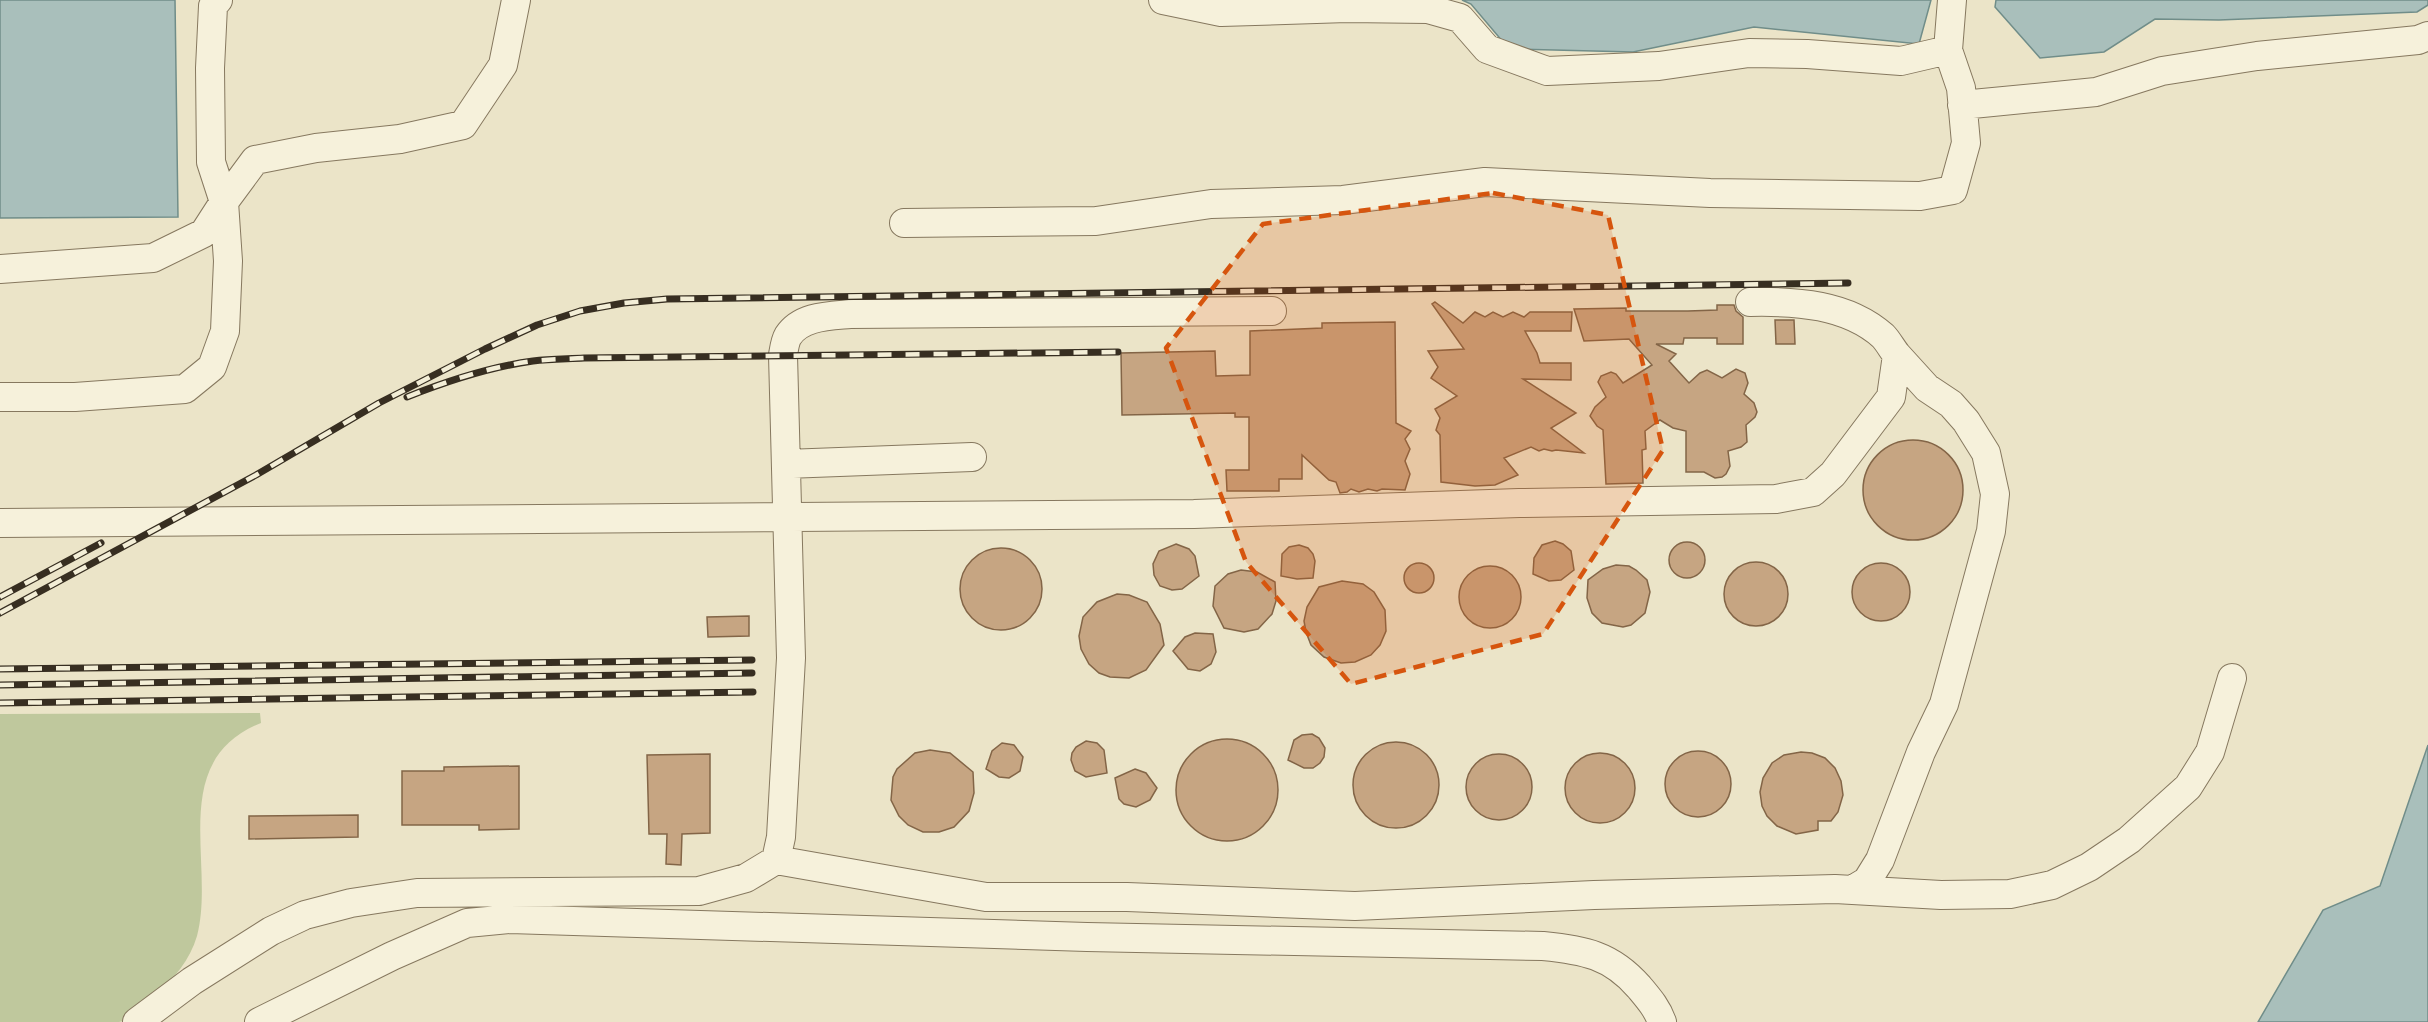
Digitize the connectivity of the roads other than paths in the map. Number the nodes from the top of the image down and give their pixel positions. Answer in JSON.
{"nodes":[{"id":1,"x":218,"y":0,"type":"edge"},
{"id":2,"x":516,"y":0,"type":"edge"},
{"id":3,"x":1163,"y":0,"type":"edge"},
{"id":4,"x":1952,"y":0,"type":"edge"},
{"id":5,"x":2428,"y":36,"type":"edge"},
{"id":6,"x":1948,"y":50,"type":"junction"},
{"id":7,"x":1962,"y":105,"type":"junction"},
{"id":8,"x":224,"y":202,"type":"junction"},
{"id":9,"x":904,"y":223,"type":"dead end"},
{"id":10,"x":0,"y":269,"type":"edge"},
{"id":11,"x":1750,"y":302,"type":"dead end"},
{"id":12,"x":1272,"y":310,"type":"dead end"},
{"id":13,"x":1897,"y":355,"type":"junction"},
{"id":14,"x":0,"y":397,"type":"edge"},
{"id":15,"x":972,"y":457,"type":"dead end"},
{"id":16,"x":786,"y":464,"type":"junction"},
{"id":17,"x":787,"y":518,"type":"junction"},
{"id":18,"x":0,"y":523,"type":"edge"},
{"id":19,"x":2232,"y":678,"type":"dead end"},
{"id":20,"x":776,"y":860,"type":"junction"},
{"id":21,"x":1852,"y":890,"type":"junction"},
{"id":22,"x":137,"y":1022,"type":"edge"},
{"id":23,"x":259,"y":1022,"type":"edge"},
{"id":24,"x":1662,"y":1022,"type":"edge"}],
"edges":[{"from":1,"to":8,"type":"lane"},
{"from":2,"to":8,"type":"lane"},
{"from":3,"to":6,"type":"lane"},
{"from":4,"to":6,"type":"lane"},
{"from":5,"to":7,"type":"lane"},
{"from":6,"to":7,"type":"lane"},
{"from":7,"to":9,"type":"lane"},
{"from":8,"to":10,"type":"lane"},
{"from":8,"to":14,"type":"lane"},
{"from":11,"to":13,"type":"lane"},
{"from":12,"to":16,"type":"lane"},
{"from":13,"to":17,"type":"lane"},
{"from":13,"to":21,"type":"lane"},
{"from":15,"to":16,"type":"lane"},
{"from":16,"to":17,"type":"lane"},
{"from":17,"to":18,"type":"lane"},
{"from":17,"to":20,"type":"lane"},
{"from":19,"to":21,"type":"lane"},
{"from":20,"to":21,"type":"lane"},
{"from":20,"to":22,"type":"lane"},
{"from":23,"to":24,"type":"lane"}]}
